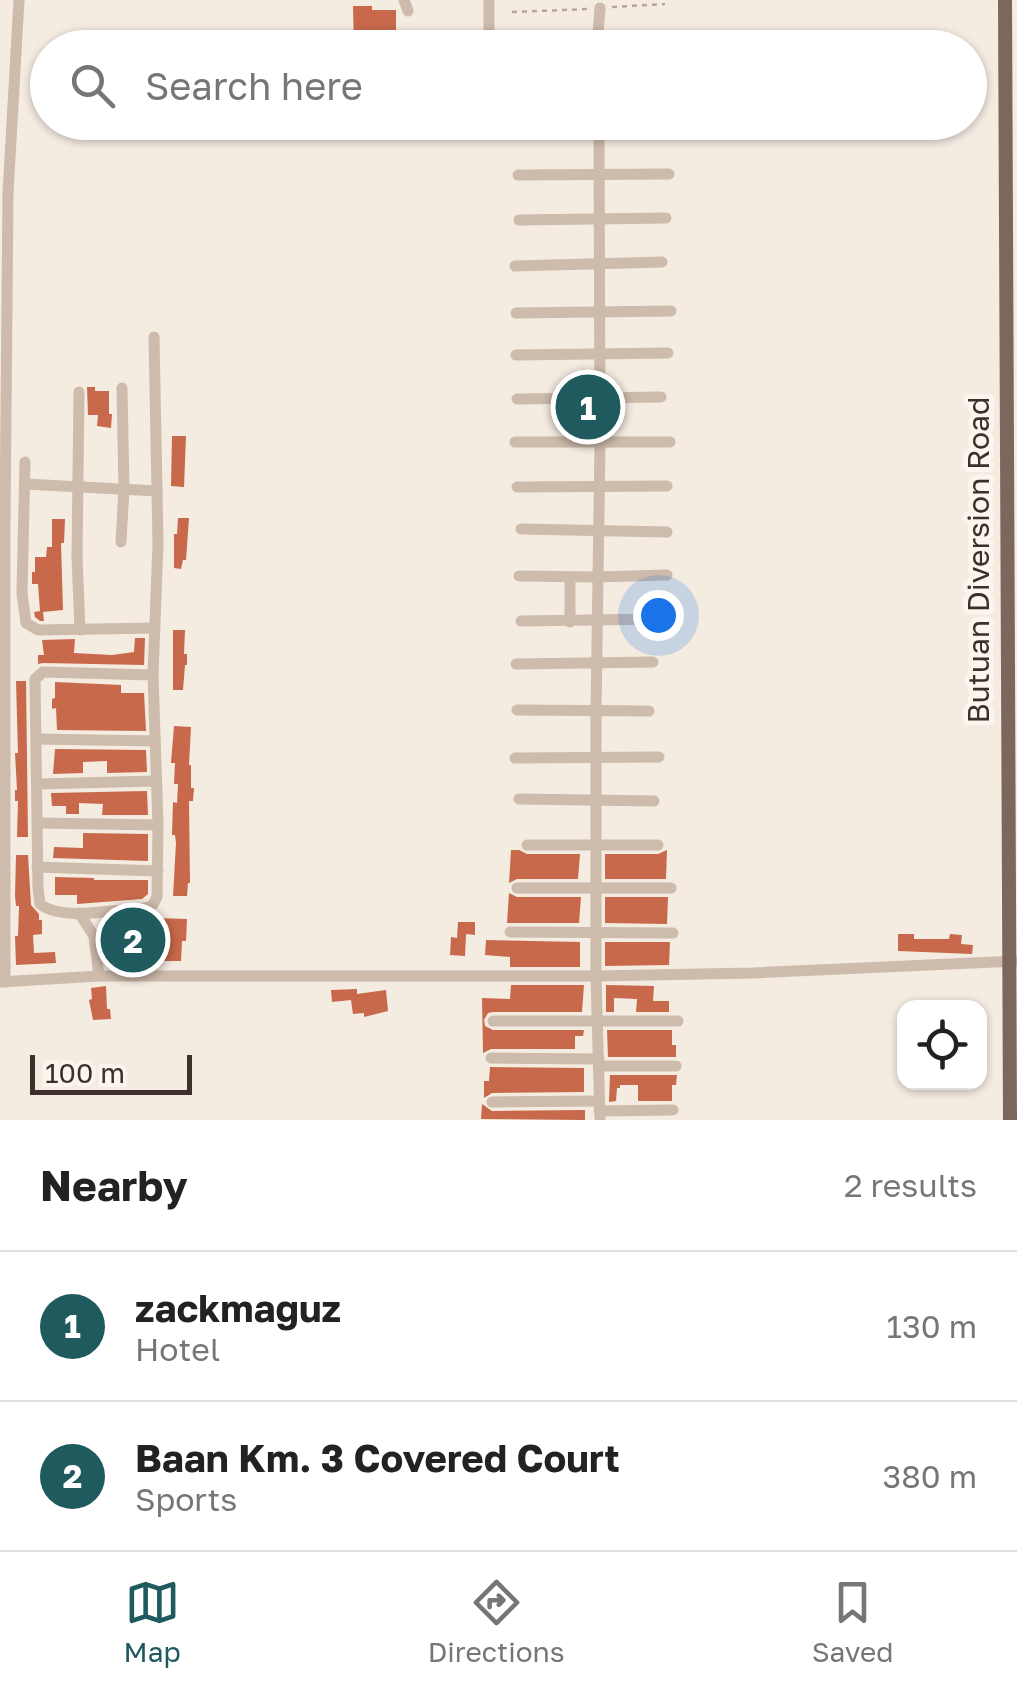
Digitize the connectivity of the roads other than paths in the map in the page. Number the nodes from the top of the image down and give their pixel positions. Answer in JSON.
{"nodes":[{"id":1,"x":19,"y":0,"type":"edge"},
{"id":2,"x":489,"y":0,"type":"edge"},
{"id":3,"x":1005,"y":0,"type":"edge"},
{"id":4,"x":600,"y":8,"type":"dead end"},
{"id":5,"x":489,"y":30,"type":"edge"},
{"id":6,"x":598,"y":30,"type":"edge"},
{"id":7,"x":599,"y":140,"type":"edge"},
{"id":8,"x":669,"y":174,"type":"dead end"},
{"id":9,"x":518,"y":175,"type":"dead end"},
{"id":10,"x":600,"y":175,"type":"junction"},
{"id":11,"x":666,"y":218,"type":"dead end"},
{"id":12,"x":519,"y":220,"type":"dead end"},
{"id":13,"x":598,"y":220,"type":"junction"},
{"id":14,"x":662,"y":262,"type":"dead end"},
{"id":15,"x":598,"y":263,"type":"junction"},
{"id":16,"x":515,"y":266,"type":"dead end"},
{"id":17,"x":670,"y":310,"type":"dead end"},
{"id":18,"x":600,"y":311,"type":"junction"},
{"id":19,"x":516,"y":313,"type":"dead end"},
{"id":20,"x":154,"y":337,"type":"dead end"},
{"id":21,"x":668,"y":353,"type":"dead end"},
{"id":22,"x":600,"y":354,"type":"junction"},
{"id":23,"x":516,"y":355,"type":"dead end"},
{"id":24,"x":122,"y":388,"type":"dead end"},
{"id":25,"x":79,"y":392,"type":"dead end"},
{"id":26,"x":600,"y":398,"type":"junction"},
{"id":27,"x":660,"y":398,"type":"dead end"},
{"id":28,"x":517,"y":399,"type":"dead end"},
{"id":29,"x":515,"y":442,"type":"dead end"},
{"id":30,"x":670,"y":442,"type":"dead end"},
{"id":31,"x":600,"y":443,"type":"junction"},
{"id":32,"x":25,"y":462,"type":"dead end"},
{"id":33,"x":25,"y":484,"type":"junction"},
{"id":34,"x":667,"y":486,"type":"dead end"},
{"id":35,"x":80,"y":487,"type":"junction"},
{"id":36,"x":518,"y":487,"type":"dead end"},
{"id":37,"x":599,"y":488,"type":"junction"},
{"id":38,"x":124,"y":489,"type":"junction"},
{"id":39,"x":156,"y":491,"type":"junction"},
{"id":40,"x":522,"y":529,"type":"dead end"},
{"id":41,"x":599,"y":530,"type":"junction"},
{"id":42,"x":667,"y":532,"type":"dead end"},
{"id":43,"x":2,"y":542,"type":"edge"},
{"id":44,"x":122,"y":542,"type":"dead end"},
{"id":45,"x":667,"y":575,"type":"dead end"},
{"id":46,"x":520,"y":576,"type":"dead end"},
{"id":47,"x":570,"y":577,"type":"junction"},
{"id":48,"x":596,"y":578,"type":"junction"},
{"id":49,"x":661,"y":619,"type":"dead end"},
{"id":50,"x":521,"y":621,"type":"dead end"},
{"id":51,"x":570,"y":622,"type":"junction"},
{"id":52,"x":596,"y":622,"type":"junction"},
{"id":53,"x":154,"y":628,"type":"junction"},
{"id":54,"x":80,"y":630,"type":"junction"},
{"id":55,"x":1013,"y":646,"type":"edge"},
{"id":56,"x":653,"y":662,"type":"dead end"},
{"id":57,"x":596,"y":663,"type":"junction"},
{"id":58,"x":516,"y":664,"type":"dead end"},
{"id":59,"x":153,"y":675,"type":"junction"},
{"id":60,"x":517,"y":710,"type":"dead end"},
{"id":61,"x":649,"y":711,"type":"dead end"},
{"id":62,"x":596,"y":712,"type":"junction"},
{"id":63,"x":37,"y":739,"type":"junction"},
{"id":64,"x":156,"y":741,"type":"junction"},
{"id":65,"x":2,"y":752,"type":"edge"},
{"id":66,"x":515,"y":758,"type":"dead end"},
{"id":67,"x":596,"y":758,"type":"junction"},
{"id":68,"x":659,"y":758,"type":"dead end"},
{"id":69,"x":156,"y":781,"type":"junction"},
{"id":70,"x":38,"y":784,"type":"junction"},
{"id":71,"x":519,"y":800,"type":"dead end"},
{"id":72,"x":597,"y":801,"type":"junction"},
{"id":73,"x":654,"y":801,"type":"dead end"},
{"id":74,"x":39,"y":823,"type":"junction"},
{"id":75,"x":158,"y":825,"type":"junction"},
{"id":76,"x":658,"y":845,"type":"dead end"},
{"id":77,"x":527,"y":846,"type":"dead end"},
{"id":78,"x":597,"y":846,"type":"junction"},
{"id":79,"x":37,"y":867,"type":"junction"},
{"id":80,"x":158,"y":871,"type":"junction"},
{"id":81,"x":518,"y":888,"type":"dead end"},
{"id":82,"x":597,"y":888,"type":"junction"},
{"id":83,"x":671,"y":888,"type":"dead end"},
{"id":84,"x":104,"y":911,"type":"junction"},
{"id":85,"x":79,"y":912,"type":"junction"},
{"id":86,"x":510,"y":932,"type":"dead end"},
{"id":87,"x":596,"y":932,"type":"junction"},
{"id":88,"x":673,"y":933,"type":"dead end"},
{"id":89,"x":94,"y":936,"type":"junction"},
{"id":90,"x":1013,"y":960,"type":"edge"},
{"id":91,"x":99,"y":976,"type":"junction"},
{"id":92,"x":596,"y":976,"type":"junction"},
{"id":93,"x":3,"y":982,"type":"edge"},
{"id":94,"x":597,"y":1020,"type":"junction"},
{"id":95,"x":493,"y":1021,"type":"dead end"},
{"id":96,"x":678,"y":1021,"type":"dead end"},
{"id":97,"x":491,"y":1058,"type":"dead end"},
{"id":98,"x":599,"y":1062,"type":"junction"},
{"id":99,"x":676,"y":1066,"type":"dead end"},
{"id":100,"x":492,"y":1102,"type":"dead end"},
{"id":101,"x":599,"y":1110,"type":"edge"},
{"id":102,"x":673,"y":1110,"type":"dead end"},
{"id":103,"x":1010,"y":1120,"type":"edge"}],
"edges":[{"from":1,"to":43,"type":"street"},
{"from":2,"to":5,"type":"street"},
{"from":3,"to":55,"type":"main road","name":"Butuan Diversion Road"},
{"from":4,"to":6,"type":"street"},
{"from":7,"to":10,"type":"street"},
{"from":8,"to":10,"type":"street"},
{"from":9,"to":10,"type":"street"},
{"from":10,"to":13,"type":"street"},
{"from":11,"to":13,"type":"street"},
{"from":12,"to":13,"type":"street"},
{"from":13,"to":15,"type":"street"},
{"from":14,"to":15,"type":"street"},
{"from":15,"to":16,"type":"street"},
{"from":15,"to":18,"type":"street"},
{"from":17,"to":18,"type":"street"},
{"from":18,"to":19,"type":"street"},
{"from":18,"to":22,"type":"street"},
{"from":20,"to":39,"type":"street"},
{"from":21,"to":22,"type":"street"},
{"from":22,"to":23,"type":"street"},
{"from":22,"to":26,"type":"street"},
{"from":24,"to":38,"type":"street"},
{"from":25,"to":35,"type":"street"},
{"from":26,"to":27,"type":"street"},
{"from":26,"to":28,"type":"street"},
{"from":26,"to":31,"type":"street"},
{"from":29,"to":31,"type":"street"},
{"from":30,"to":31,"type":"street"},
{"from":31,"to":37,"type":"street"},
{"from":32,"to":33,"type":"street"},
{"from":33,"to":35,"type":"street"},
{"from":33,"to":54,"type":"street"},
{"from":34,"to":37,"type":"street"},
{"from":35,"to":38,"type":"street"},
{"from":35,"to":54,"type":"street"},
{"from":36,"to":37,"type":"street"},
{"from":37,"to":41,"type":"street"},
{"from":38,"to":39,"type":"street"},
{"from":38,"to":44,"type":"street"},
{"from":39,"to":53,"type":"street"},
{"from":40,"to":41,"type":"street"},
{"from":41,"to":42,"type":"street"},
{"from":41,"to":48,"type":"street"},
{"from":43,"to":65,"type":"street"},
{"from":45,"to":48,"type":"street"},
{"from":46,"to":47,"type":"street"},
{"from":47,"to":48,"type":"street"},
{"from":47,"to":51,"type":"street"},
{"from":48,"to":52,"type":"street"},
{"from":49,"to":52,"type":"street"},
{"from":50,"to":51,"type":"street"},
{"from":51,"to":52,"type":"street"},
{"from":52,"to":57,"type":"street"},
{"from":53,"to":54,"type":"street"},
{"from":53,"to":59,"type":"street"},
{"from":55,"to":90,"type":"main road","name":"Butuan Diversion Road"},
{"from":56,"to":57,"type":"street"},
{"from":57,"to":58,"type":"street"},
{"from":57,"to":62,"type":"street"},
{"from":59,"to":63,"type":"street"},
{"from":59,"to":64,"type":"street"},
{"from":60,"to":62,"type":"street"},
{"from":61,"to":62,"type":"street"},
{"from":62,"to":67,"type":"street"},
{"from":63,"to":64,"type":"street"},
{"from":63,"to":70,"type":"street"},
{"from":64,"to":69,"type":"street"},
{"from":65,"to":93,"type":"street"},
{"from":66,"to":67,"type":"street"},
{"from":67,"to":68,"type":"street"},
{"from":67,"to":72,"type":"street"},
{"from":69,"to":70,"type":"street"},
{"from":69,"to":75,"type":"street"},
{"from":70,"to":74,"type":"street"},
{"from":71,"to":72,"type":"street"},
{"from":72,"to":73,"type":"street"},
{"from":72,"to":78,"type":"street"},
{"from":74,"to":75,"type":"street"},
{"from":74,"to":79,"type":"street"},
{"from":75,"to":80,"type":"street"},
{"from":76,"to":78,"type":"street"},
{"from":77,"to":78,"type":"street"},
{"from":78,"to":82,"type":"street"},
{"from":79,"to":80,"type":"street"},
{"from":79,"to":85,"type":"street"},
{"from":80,"to":84,"type":"street"},
{"from":81,"to":82,"type":"street"},
{"from":82,"to":83,"type":"street"},
{"from":82,"to":87,"type":"street"},
{"from":84,"to":85,"type":"street"},
{"from":84,"to":89,"type":"street"},
{"from":85,"to":89,"type":"street"},
{"from":86,"to":87,"type":"street"},
{"from":87,"to":88,"type":"street"},
{"from":87,"to":92,"type":"street"},
{"from":89,"to":91,"type":"street"},
{"from":90,"to":92,"type":"street"},
{"from":90,"to":103,"type":"main road","name":"Butuan Diversion Road"},
{"from":91,"to":92,"type":"street"},
{"from":91,"to":93,"type":"street"},
{"from":92,"to":94,"type":"street"},
{"from":94,"to":95,"type":"street"},
{"from":94,"to":96,"type":"street"},
{"from":94,"to":98,"type":"street"},
{"from":97,"to":98,"type":"street"},
{"from":98,"to":99,"type":"street"},
{"from":98,"to":101,"type":"street"},
{"from":100,"to":101,"type":"street"},
{"from":101,"to":102,"type":"street"}]}
